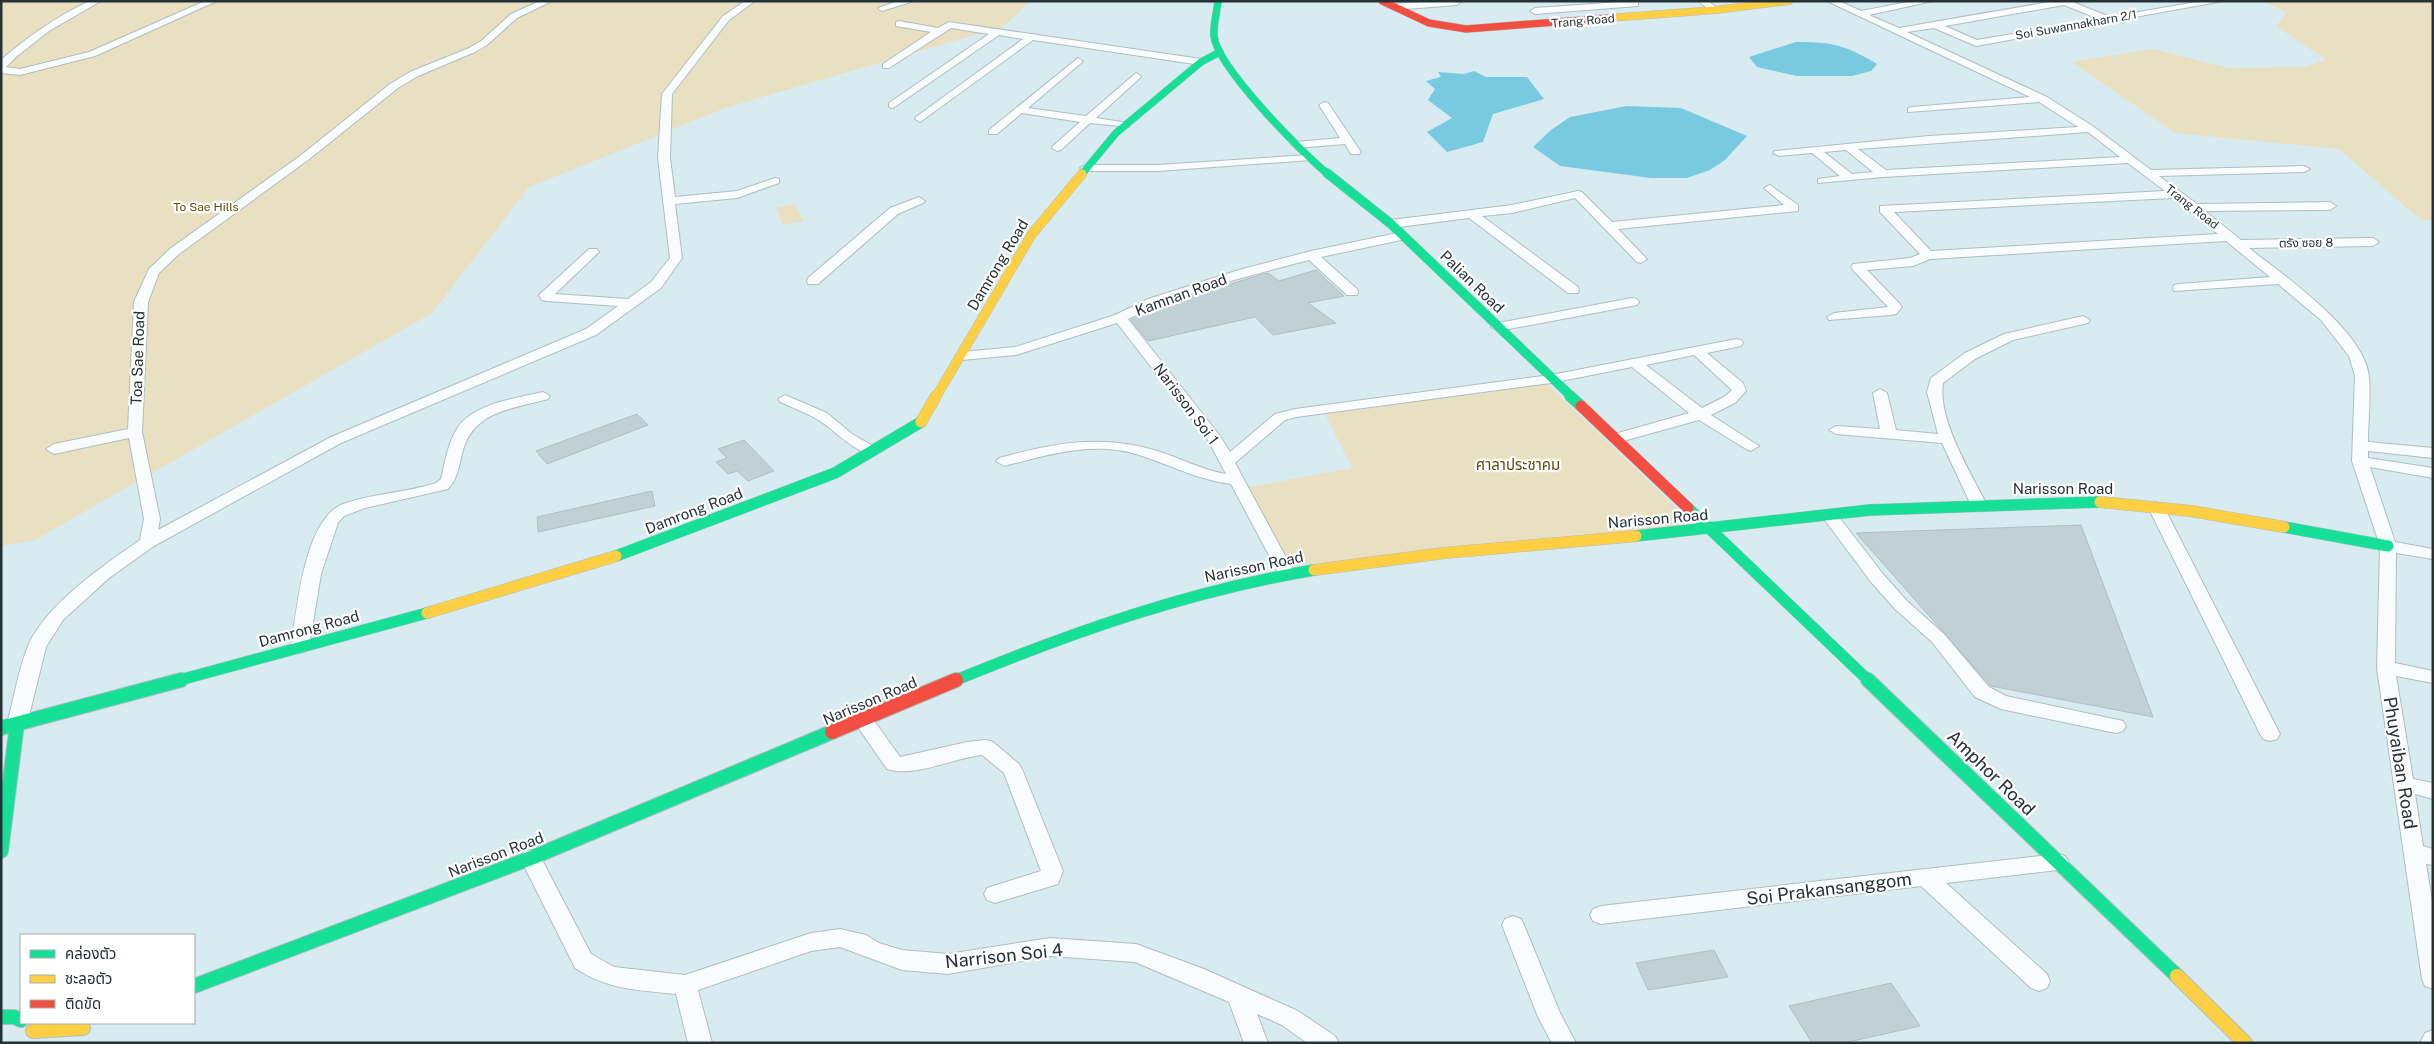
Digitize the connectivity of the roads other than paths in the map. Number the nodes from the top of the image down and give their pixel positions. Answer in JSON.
{"nodes":[{"id":1,"x":97,"y":1,"type":"edge"},
{"id":2,"x":213,"y":1,"type":"edge"},
{"id":3,"x":751,"y":1,"type":"edge"},
{"id":4,"x":910,"y":1,"type":"edge"},
{"id":5,"x":1218,"y":1,"type":"edge"},
{"id":6,"x":1382,"y":1,"type":"edge"},
{"id":7,"x":1529,"y":1,"type":"edge"},
{"id":8,"x":1790,"y":1,"type":"edge"},
{"id":9,"x":1831,"y":1,"type":"edge"},
{"id":10,"x":1929,"y":1,"type":"edge"},
{"id":11,"x":2219,"y":1,"type":"edge"},
{"id":12,"x":1457,"y":2,"type":"edge"},
{"id":13,"x":2066,"y":2,"type":"edge"},
{"id":14,"x":542,"y":3,"type":"edge"},
{"id":15,"x":1635,"y":4,"type":"dead end"},
{"id":16,"x":1708,"y":5,"type":"edge"},
{"id":17,"x":1394,"y":7,"type":"junction"},
{"id":18,"x":881,"y":8,"type":"edge"},
{"id":19,"x":1658,"y":10,"type":"dead end"},
{"id":20,"x":1535,"y":11,"type":"junction"},
{"id":21,"x":1859,"y":14,"type":"junction"},
{"id":22,"x":2109,"y":20,"type":"junction"},
{"id":23,"x":899,"y":24,"type":"dead end"},
{"id":24,"x":1542,"y":24,"type":"junction"},
{"id":25,"x":1936,"y":24,"type":"junction"},
{"id":26,"x":940,"y":31,"type":"junction"},
{"id":27,"x":1898,"y":31,"type":"junction"},
{"id":28,"x":997,"y":32,"type":"junction"},
{"id":29,"x":1032,"y":37,"type":"junction"},
{"id":30,"x":1097,"y":46,"type":"junction"},
{"id":31,"x":1220,"y":52,"type":"junction"},
{"id":32,"x":1201,"y":62,"type":"junction"},
{"id":33,"x":1,"y":66,"type":"edge"},
{"id":34,"x":886,"y":66,"type":"dead end"},
{"id":35,"x":1136,"y":76,"type":"dead end"},
{"id":36,"x":2043,"y":98,"type":"junction"},
{"id":37,"x":892,"y":105,"type":"dead end"},
{"id":38,"x":1324,"y":105,"type":"dead end"},
{"id":39,"x":1020,"y":110,"type":"junction"},
{"id":40,"x":1912,"y":110,"type":"dead end"},
{"id":41,"x":920,"y":119,"type":"dead end"},
{"id":42,"x":1088,"y":120,"type":"junction"},
{"id":43,"x":1125,"y":125,"type":"junction"},
{"id":44,"x":2090,"y":129,"type":"junction"},
{"id":45,"x":993,"y":132,"type":"dead end"},
{"id":46,"x":1346,"y":141,"type":"junction"},
{"id":47,"x":1296,"y":145,"type":"junction"},
{"id":48,"x":1849,"y":147,"type":"junction"},
{"id":49,"x":1057,"y":148,"type":"dead end"},
{"id":50,"x":1815,"y":150,"type":"junction"},
{"id":51,"x":1355,"y":152,"type":"dead end"},
{"id":52,"x":1779,"y":153,"type":"dead end"},
{"id":53,"x":1308,"y":158,"type":"junction"},
{"id":54,"x":2131,"y":160,"type":"junction"},
{"id":55,"x":1086,"y":168,"type":"junction"},
{"id":56,"x":2304,"y":169,"type":"dead end"},
{"id":57,"x":2149,"y":173,"type":"junction"},
{"id":58,"x":1884,"y":174,"type":"junction"},
{"id":59,"x":1850,"y":178,"type":"junction"},
{"id":60,"x":775,"y":181,"type":"dead end"},
{"id":61,"x":1822,"y":181,"type":"dead end"},
{"id":62,"x":1770,"y":188,"type":"dead end"},
{"id":63,"x":2177,"y":194,"type":"junction"},
{"id":64,"x":919,"y":200,"type":"dead end"},
{"id":65,"x":670,"y":202,"type":"junction"},
{"id":66,"x":2330,"y":206,"type":"dead end"},
{"id":67,"x":2194,"y":208,"type":"junction"},
{"id":68,"x":1473,"y":215,"type":"junction"},
{"id":69,"x":1391,"y":224,"type":"junction"},
{"id":70,"x":1608,"y":226,"type":"junction"},
{"id":71,"x":1402,"y":236,"type":"junction"},
{"id":72,"x":2235,"y":241,"type":"junction"},
{"id":73,"x":2373,"y":242,"type":"dead end"},
{"id":74,"x":593,"y":252,"type":"dead end"},
{"id":75,"x":1928,"y":255,"type":"junction"},
{"id":76,"x":1311,"y":256,"type":"junction"},
{"id":77,"x":1642,"y":259,"type":"dead end"},
{"id":78,"x":2283,"y":280,"type":"junction"},
{"id":79,"x":813,"y":281,"type":"dead end"},
{"id":80,"x":2179,"y":288,"type":"dead end"},
{"id":81,"x":1573,"y":290,"type":"dead end"},
{"id":82,"x":1352,"y":292,"type":"dead end"},
{"id":83,"x":1632,"y":302,"type":"dead end"},
{"id":84,"x":631,"y":303,"type":"junction"},
{"id":85,"x":1834,"y":317,"type":"dead end"},
{"id":86,"x":1120,"y":318,"type":"junction"},
{"id":87,"x":2083,"y":320,"type":"dead end"},
{"id":88,"x":1498,"y":327,"type":"junction"},
{"id":89,"x":1736,"y":343,"type":"dead end"},
{"id":90,"x":1697,"y":351,"type":"junction"},
{"id":91,"x":962,"y":356,"type":"junction"},
{"id":92,"x":1634,"y":362,"type":"junction"},
{"id":93,"x":1551,"y":379,"type":"junction"},
{"id":94,"x":1880,"y":393,"type":"dead end"},
{"id":95,"x":543,"y":396,"type":"dead end"},
{"id":96,"x":786,"y":399,"type":"dead end"},
{"id":97,"x":1701,"y":414,"type":"junction"},
{"id":98,"x":1836,"y":430,"type":"dead end"},
{"id":99,"x":135,"y":432,"type":"junction"},
{"id":100,"x":1889,"y":434,"type":"junction"},
{"id":101,"x":1616,"y":438,"type":"junction"},
{"id":102,"x":1948,"y":439,"type":"junction"},
{"id":103,"x":1751,"y":446,"type":"dead end"},
{"id":104,"x":54,"y":449,"type":"dead end"},
{"id":105,"x":874,"y":451,"type":"junction"},
{"id":106,"x":2433,"y":453,"type":"edge"},
{"id":107,"x":2360,"y":454,"type":"junction"},
{"id":108,"x":1004,"y":461,"type":"dead end"},
{"id":109,"x":1226,"y":463,"type":"junction"},
{"id":110,"x":2433,"y":473,"type":"edge"},
{"id":111,"x":1235,"y":480,"type":"junction"},
{"id":112,"x":1978,"y":505,"type":"junction"},
{"id":113,"x":2156,"y":507,"type":"junction"},
{"id":114,"x":1829,"y":515,"type":"junction"},
{"id":115,"x":1711,"y":529,"type":"junction"},
{"id":116,"x":148,"y":542,"type":"junction"},
{"id":117,"x":2388,"y":546,"type":"junction"},
{"id":118,"x":2433,"y":554,"type":"edge"},
{"id":119,"x":1287,"y":574,"type":"junction"},
{"id":120,"x":300,"y":647,"type":"junction"},
{"id":121,"x":2386,"y":668,"type":"junction"},
{"id":122,"x":2433,"y":677,"type":"edge"},
{"id":123,"x":862,"y":720,"type":"junction"},
{"id":124,"x":9,"y":726,"type":"edge"},
{"id":125,"x":2116,"y":726,"type":"dead end"},
{"id":126,"x":2270,"y":734,"type":"dead end"},
{"id":127,"x":2403,"y":784,"type":"junction"},
{"id":128,"x":2433,"y":791,"type":"edge"},
{"id":129,"x":1,"y":851,"type":"edge"},
{"id":130,"x":2423,"y":854,"type":"edge"},
{"id":131,"x":531,"y":858,"type":"junction"},
{"id":132,"x":2058,"y":862,"type":"junction"},
{"id":133,"x":1925,"y":877,"type":"junction"},
{"id":134,"x":995,"y":894,"type":"dead end"},
{"id":135,"x":1601,"y":915,"type":"dead end"},
{"id":136,"x":1513,"y":926,"type":"dead end"},
{"id":137,"x":2432,"y":971,"type":"edge"},
{"id":138,"x":2038,"y":981,"type":"dead end"},
{"id":139,"x":685,"y":985,"type":"junction"},
{"id":140,"x":195,"y":986,"type":"edge"},
{"id":141,"x":1238,"y":994,"type":"junction"},
{"id":142,"x":1,"y":1018,"type":"edge"},
{"id":143,"x":20,"y":1020,"type":"edge"},
{"id":144,"x":93,"y":1024,"type":"edge"},
{"id":145,"x":83,"y":1028,"type":"junction"},
{"id":146,"x":31,"y":1032,"type":"edge"},
{"id":147,"x":55,"y":1043,"type":"edge"},
{"id":148,"x":700,"y":1043,"type":"edge"},
{"id":149,"x":1256,"y":1043,"type":"edge"},
{"id":150,"x":1327,"y":1043,"type":"edge"},
{"id":151,"x":1564,"y":1043,"type":"edge"},
{"id":152,"x":2245,"y":1043,"type":"edge"}],
"edges":[{"from":1,"to":33,"type":"street"},
{"from":2,"to":33,"type":"street"},
{"from":3,"to":65,"type":"street"},
{"from":4,"to":18,"type":"street"},
{"from":5,"to":31,"type":"street"},
{"from":6,"to":17,"type":"street","name":"Trang Road"},
{"from":7,"to":20,"type":"street"},
{"from":8,"to":16,"type":"street","name":"Trang Road"},
{"from":9,"to":21,"type":"street","name":"Trang Road"},
{"from":10,"to":21,"type":"street"},
{"from":11,"to":22,"type":"street","name":"Soi Suwannakharn 2/1"},
{"from":12,"to":17,"type":"street"},
{"from":13,"to":22,"type":"street"},
{"from":13,"to":25,"type":"street"},
{"from":14,"to":99,"type":"street","name":"Toa Sae Road"},
{"from":15,"to":20,"type":"street"},
{"from":16,"to":19,"type":"street"},
{"from":16,"to":24,"type":"street","name":"Trang Road"},
{"from":17,"to":24,"type":"street","name":"Trang Road"},
{"from":20,"to":24,"type":"street"},
{"from":21,"to":27,"type":"street","name":"Trang Road"},
{"from":22,"to":25,"type":"street","name":"Soi Suwannakharn 2/1"},
{"from":23,"to":26,"type":"street"},
{"from":25,"to":27,"type":"street"},
{"from":26,"to":28,"type":"street"},
{"from":26,"to":34,"type":"street"},
{"from":27,"to":36,"type":"street","name":"Trang Road"},
{"from":28,"to":29,"type":"street"},
{"from":28,"to":37,"type":"street"},
{"from":29,"to":30,"type":"street"},
{"from":29,"to":41,"type":"street"},
{"from":30,"to":32,"type":"street"},
{"from":30,"to":39,"type":"street"},
{"from":31,"to":32,"type":"street","name":"Damrong Road"},
{"from":31,"to":47,"type":"street","name":"Palian Road"},
{"from":32,"to":43,"type":"street","name":"Damrong Road"},
{"from":35,"to":42,"type":"street"},
{"from":36,"to":40,"type":"street"},
{"from":36,"to":44,"type":"street","name":"Trang Road"},
{"from":38,"to":46,"type":"street"},
{"from":39,"to":42,"type":"street"},
{"from":39,"to":45,"type":"street"},
{"from":42,"to":43,"type":"street"},
{"from":42,"to":49,"type":"street"},
{"from":43,"to":55,"type":"street","name":"Damrong Road"},
{"from":44,"to":48,"type":"street"},
{"from":44,"to":54,"type":"street","name":"Trang Road"},
{"from":46,"to":47,"type":"street"},
{"from":46,"to":51,"type":"street"},
{"from":47,"to":53,"type":"street","name":"Palian Road"},
{"from":48,"to":50,"type":"street"},
{"from":48,"to":58,"type":"street"},
{"from":50,"to":52,"type":"street"},
{"from":50,"to":59,"type":"street"},
{"from":53,"to":55,"type":"street"},
{"from":53,"to":69,"type":"street","name":"Palian Road"},
{"from":54,"to":57,"type":"street","name":"Trang Road"},
{"from":54,"to":58,"type":"street"},
{"from":55,"to":91,"type":"street","name":"Damrong Road"},
{"from":56,"to":57,"type":"street"},
{"from":57,"to":63,"type":"street","name":"Trang Road"},
{"from":58,"to":59,"type":"street"},
{"from":59,"to":61,"type":"street"},
{"from":60,"to":65,"type":"street"},
{"from":62,"to":70,"type":"street"},
{"from":63,"to":67,"type":"street","name":"Trang Road"},
{"from":63,"to":75,"type":"street"},
{"from":64,"to":79,"type":"street"},
{"from":65,"to":84,"type":"street"},
{"from":66,"to":67,"type":"street"},
{"from":67,"to":72,"type":"street","name":"Trang Road"},
{"from":68,"to":69,"type":"street"},
{"from":68,"to":70,"type":"street"},
{"from":68,"to":81,"type":"street"},
{"from":69,"to":71,"type":"street","name":"Palian Road"},
{"from":70,"to":77,"type":"street"},
{"from":71,"to":76,"type":"street","name":"Kamnan Road"},
{"from":71,"to":88,"type":"street","name":"Palian Road"},
{"from":72,"to":73,"type":"street","name":"ตรัง ซอย 8"},
{"from":72,"to":75,"type":"street","name":"ตรัง ซอย 8"},
{"from":72,"to":78,"type":"street","name":"Trang Road"},
{"from":74,"to":84,"type":"street"},
{"from":75,"to":85,"type":"street","name":"ตรัง ซอย 8"},
{"from":76,"to":82,"type":"street"},
{"from":76,"to":86,"type":"street","name":"Kamnan Road"},
{"from":78,"to":80,"type":"street"},
{"from":78,"to":107,"type":"street","name":"Trang Road"},
{"from":83,"to":88,"type":"street"},
{"from":84,"to":116,"type":"street"},
{"from":86,"to":91,"type":"street","name":"Kamnan Road"},
{"from":86,"to":109,"type":"street","name":"Narisson Soi 1"},
{"from":87,"to":102,"type":"street"},
{"from":88,"to":93,"type":"street","name":"Palian Road"},
{"from":89,"to":90,"type":"street"},
{"from":90,"to":92,"type":"street"},
{"from":90,"to":97,"type":"street"},
{"from":91,"to":105,"type":"street","name":"Damrong Road"},
{"from":92,"to":93,"type":"street"},
{"from":92,"to":97,"type":"street"},
{"from":93,"to":101,"type":"street","name":"Palian Road"},
{"from":93,"to":109,"type":"street"},
{"from":94,"to":100,"type":"street"},
{"from":95,"to":120,"type":"street"},
{"from":96,"to":105,"type":"street"},
{"from":97,"to":101,"type":"street"},
{"from":97,"to":103,"type":"street"},
{"from":98,"to":100,"type":"street"},
{"from":99,"to":104,"type":"street"},
{"from":99,"to":116,"type":"street","name":"Toa Sae Road"},
{"from":100,"to":102,"type":"street"},
{"from":101,"to":115,"type":"street","name":"Palian Road"},
{"from":102,"to":112,"type":"street"},
{"from":105,"to":120,"type":"street","name":"Damrong Road"},
{"from":106,"to":107,"type":"street"},
{"from":107,"to":110,"type":"street"},
{"from":107,"to":117,"type":"street","name":"Trang Road"},
{"from":108,"to":111,"type":"street"},
{"from":109,"to":111,"type":"street","name":"Narisson Soi 1"},
{"from":111,"to":119,"type":"street","name":"Narisson Soi 1"},
{"from":112,"to":113,"type":"street","name":"Narisson Road"},
{"from":112,"to":114,"type":"street","name":"Narisson Road"},
{"from":113,"to":117,"type":"street","name":"Narisson Road"},
{"from":113,"to":126,"type":"street"},
{"from":114,"to":115,"type":"street","name":"Narisson Road"},
{"from":114,"to":125,"type":"street"},
{"from":115,"to":119,"type":"street","name":"Narisson Road"},
{"from":115,"to":132,"type":"street","name":"Amphor Road"},
{"from":116,"to":124,"type":"street"},
{"from":117,"to":118,"type":"street"},
{"from":117,"to":121,"type":"street","name":"Phuyaiban Road"},
{"from":119,"to":123,"type":"street","name":"Narisson Road"},
{"from":120,"to":124,"type":"street","name":"Damrong Road"},
{"from":121,"to":122,"type":"street"},
{"from":121,"to":127,"type":"street","name":"Phuyaiban Road"},
{"from":123,"to":131,"type":"street","name":"Narisson Road"},
{"from":123,"to":134,"type":"street"},
{"from":124,"to":129,"type":"street"},
{"from":127,"to":128,"type":"street"},
{"from":127,"to":130,"type":"street","name":"Phuyaiban Road"},
{"from":130,"to":137,"type":"street","name":"Phuyaiban Road"},
{"from":131,"to":139,"type":"street","name":"Narrison Soi 4"},
{"from":131,"to":140,"type":"street","name":"Narisson Road"},
{"from":132,"to":133,"type":"street","name":"Soi Prakansanggom"},
{"from":132,"to":152,"type":"street","name":"Amphor Road"},
{"from":133,"to":135,"type":"street","name":"Soi Prakansanggom"},
{"from":133,"to":138,"type":"street"},
{"from":136,"to":151,"type":"street"},
{"from":139,"to":141,"type":"street","name":"Narrison Soi 4"},
{"from":139,"to":148,"type":"street"},
{"from":141,"to":149,"type":"street"},
{"from":141,"to":150,"type":"street","name":"Narrison Soi 4"},
{"from":142,"to":143,"type":"street"},
{"from":144,"to":145,"type":"street"},
{"from":145,"to":146,"type":"street"},
{"from":145,"to":147,"type":"street"}]}
